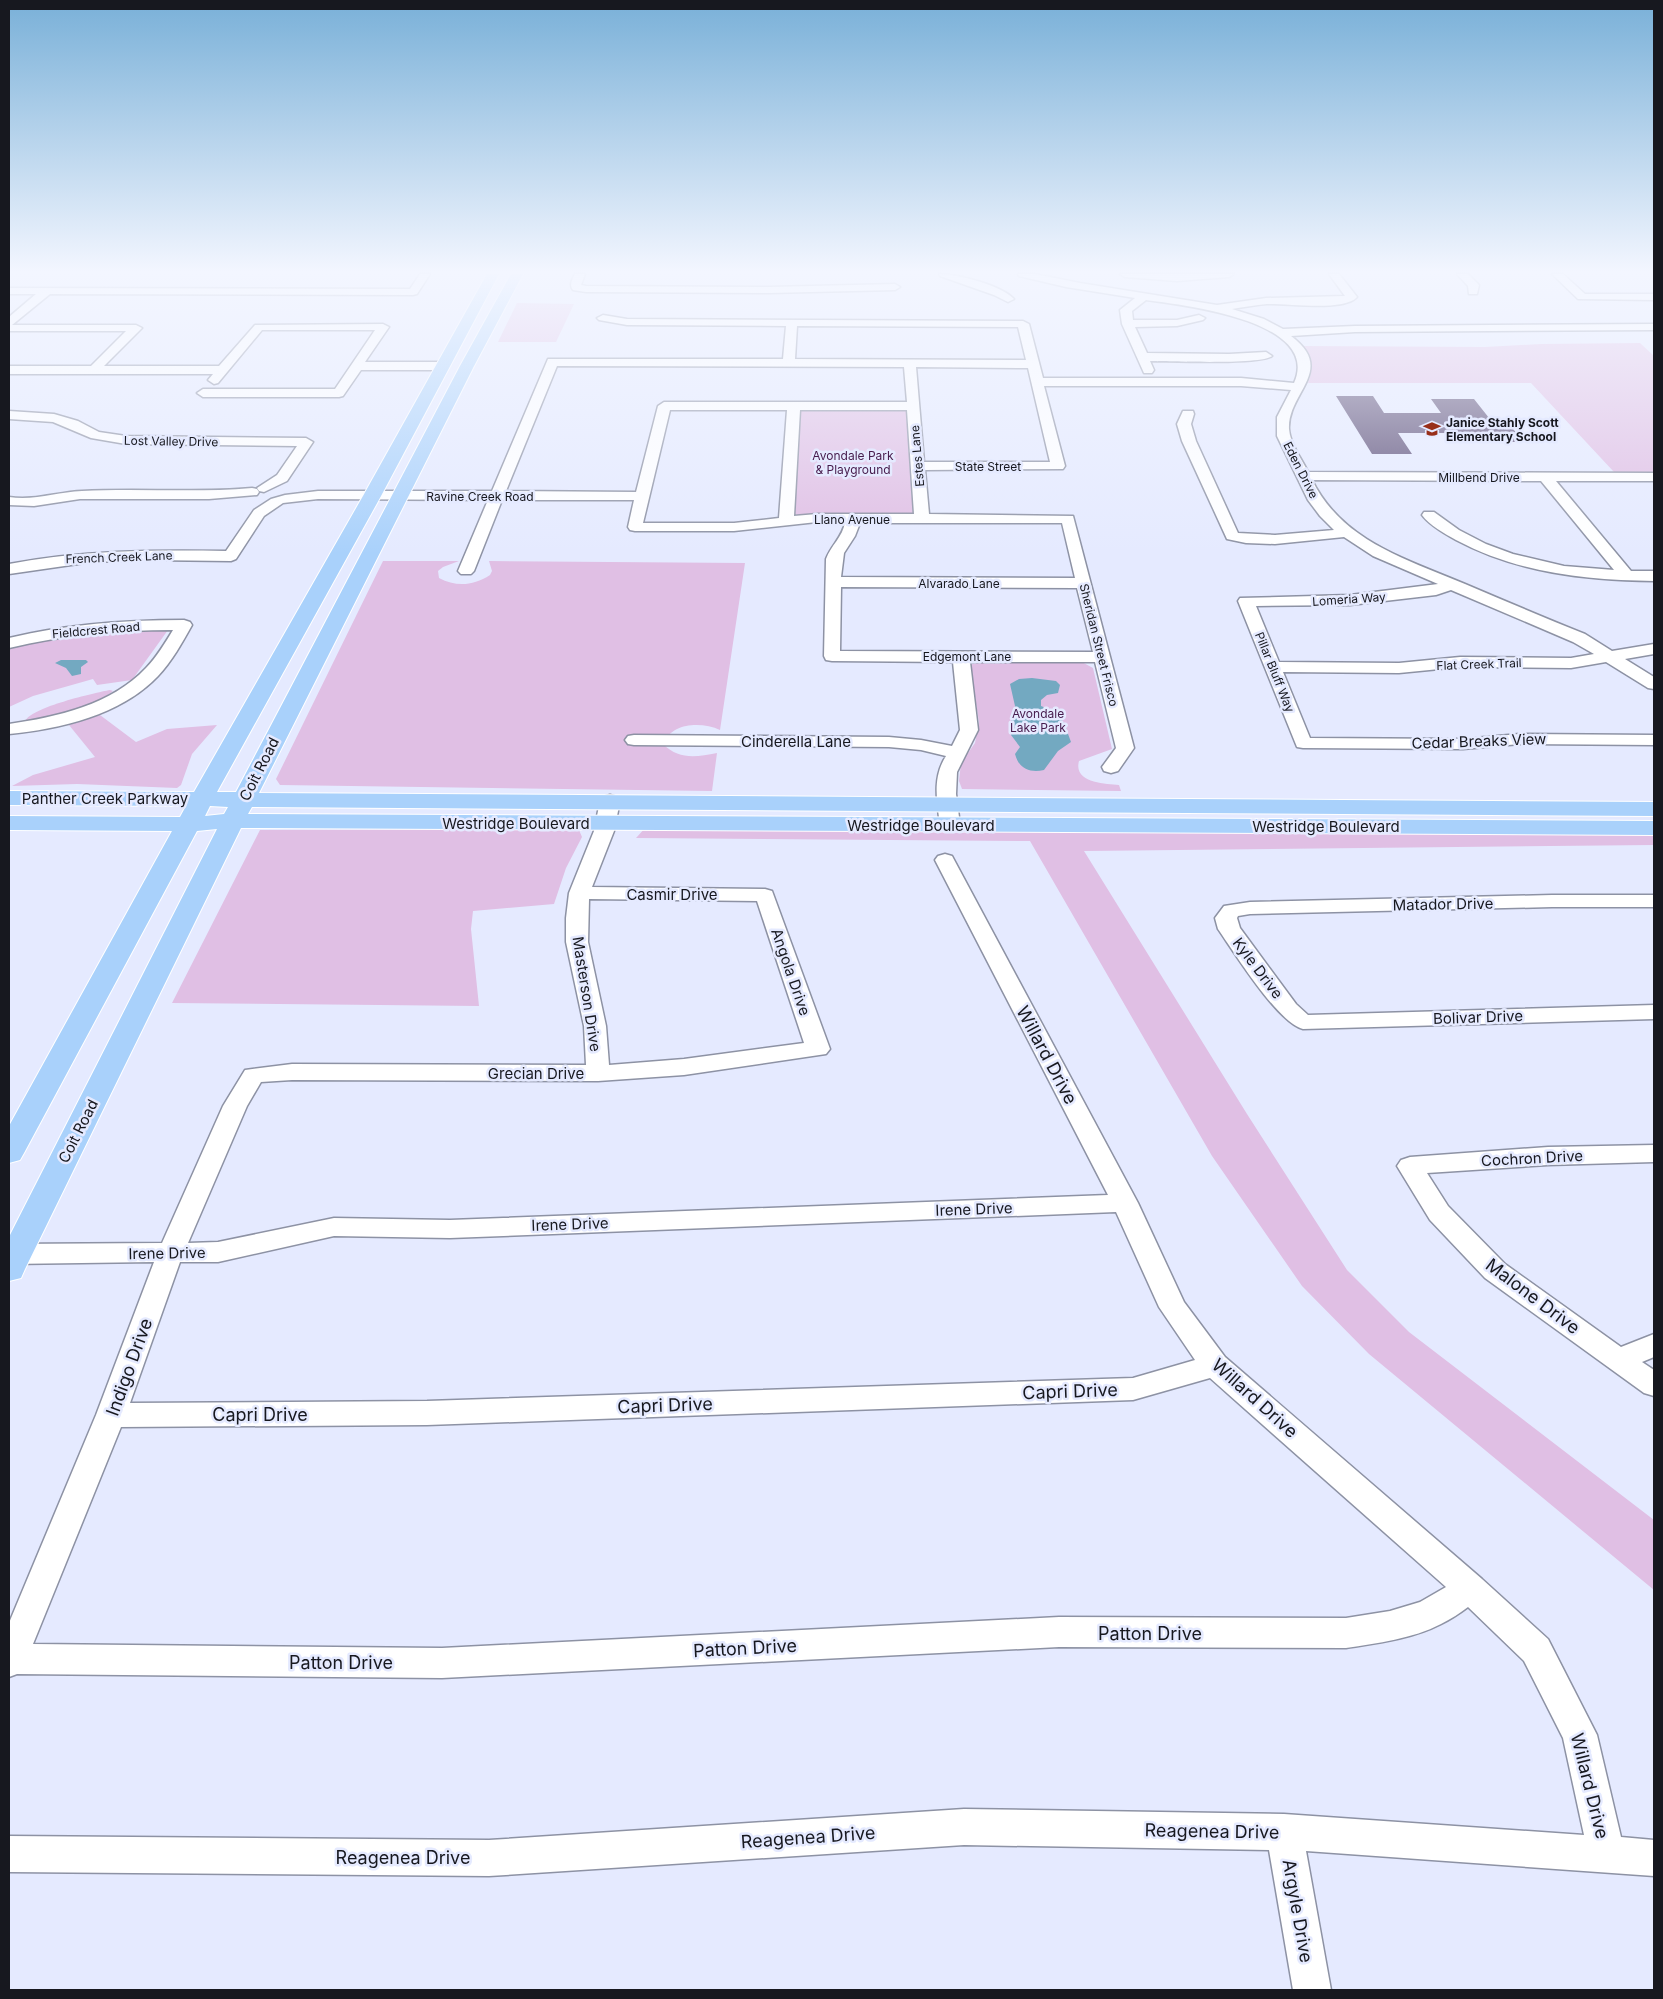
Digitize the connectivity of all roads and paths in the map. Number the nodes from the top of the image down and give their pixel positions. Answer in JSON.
{"nodes":[{"id":1,"x":97,"y":367,"type":"edge"},
{"id":2,"x":224,"y":367,"type":"edge"},
{"id":3,"x":356,"y":367,"type":"edge"},
{"id":4,"x":441,"y":367,"type":"edge"},
{"id":5,"x":466,"y":367,"type":"edge"},
{"id":6,"x":550,"y":367,"type":"edge"},
{"id":7,"x":910,"y":367,"type":"edge"},
{"id":8,"x":1034,"y":367,"type":"edge"},
{"id":9,"x":1147,"y":367,"type":"edge"},
{"id":10,"x":1304,"y":367,"type":"edge"},
{"id":11,"x":9,"y":370,"type":"edge"},
{"id":12,"x":94,"y":370,"type":"junction"},
{"id":13,"x":222,"y":370,"type":"junction"},
{"id":14,"x":1037,"y":382,"type":"junction"},
{"id":15,"x":1154,"y":382,"type":"junction"},
{"id":16,"x":1298,"y":387,"type":"junction"},
{"id":17,"x":794,"y":406,"type":"junction"},
{"id":18,"x":913,"y":406,"type":"junction"},
{"id":19,"x":1188,"y":414,"type":"dead end"},
{"id":20,"x":9,"y":415,"type":"edge"},
{"id":21,"x":918,"y":466,"type":"junction"},
{"id":22,"x":1303,"y":476,"type":"junction"},
{"id":23,"x":1545,"y":477,"type":"junction"},
{"id":24,"x":1654,"y":477,"type":"edge"},
{"id":25,"x":284,"y":491,"type":"junction"},
{"id":26,"x":372,"y":496,"type":"junction"},
{"id":27,"x":401,"y":496,"type":"junction"},
{"id":28,"x":498,"y":496,"type":"junction"},
{"id":29,"x":643,"y":496,"type":"junction"},
{"id":30,"x":256,"y":499,"type":"junction"},
{"id":31,"x":12,"y":502,"type":"edge"},
{"id":32,"x":1429,"y":515,"type":"dead end"},
{"id":33,"x":853,"y":518,"type":"junction"},
{"id":34,"x":922,"y":519,"type":"junction"},
{"id":35,"x":1068,"y":519,"type":"joint"},
{"id":36,"x":786,"y":520,"type":"junction"},
{"id":37,"x":1348,"y":532,"type":"junction"},
{"id":38,"x":9,"y":569,"type":"edge"},
{"id":39,"x":466,"y":572,"type":"dead end"},
{"id":40,"x":1627,"y":576,"type":"junction"},
{"id":41,"x":1654,"y":576,"type":"edge"},
{"id":42,"x":833,"y":582,"type":"junction"},
{"id":43,"x":1084,"y":583,"type":"junction"},
{"id":44,"x":1451,"y":584,"type":"junction"},
{"id":45,"x":1246,"y":601,"type":"joint"},
{"id":46,"x":9,"y":643,"type":"edge"},
{"id":47,"x":1654,"y":649,"type":"edge"},
{"id":48,"x":962,"y":656,"type":"junction"},
{"id":49,"x":1102,"y":657,"type":"junction"},
{"id":50,"x":1613,"y":657,"type":"junction"},
{"id":51,"x":1272,"y":667,"type":"junction"},
{"id":52,"x":1654,"y":684,"type":"edge"},
{"id":53,"x":9,"y":729,"type":"edge"},
{"id":54,"x":634,"y":740,"type":"dead end"},
{"id":55,"x":1654,"y":740,"type":"edge"},
{"id":56,"x":1303,"y":743,"type":"joint"},
{"id":57,"x":958,"y":753,"type":"junction"},
{"id":58,"x":1111,"y":767,"type":"dead end"},
{"id":59,"x":9,"y":798,"type":"edge"},
{"id":60,"x":202,"y":799,"type":"junction"},
{"id":61,"x":244,"y":799,"type":"junction"},
{"id":62,"x":1654,"y":808,"type":"edge"},
{"id":63,"x":608,"y":812,"type":"junction"},
{"id":64,"x":949,"y":814,"type":"junction"},
{"id":65,"x":233,"y":822,"type":"junction"},
{"id":66,"x":9,"y":823,"type":"edge"},
{"id":67,"x":189,"y":824,"type":"junction"},
{"id":68,"x":1654,"y":828,"type":"edge"},
{"id":69,"x":945,"y":860,"type":"dead end"},
{"id":70,"x":579,"y":894,"type":"junction"},
{"id":71,"x":765,"y":895,"type":"joint"},
{"id":72,"x":1654,"y":901,"type":"edge"},
{"id":73,"x":1232,"y":910,"type":"joint"},
{"id":74,"x":1654,"y":1012,"type":"edge"},
{"id":75,"x":1302,"y":1022,"type":"joint"},
{"id":76,"x":818,"y":1049,"type":"joint"},
{"id":77,"x":598,"y":1073,"type":"junction"},
{"id":78,"x":254,"y":1075,"type":"joint"},
{"id":79,"x":9,"y":1153,"type":"edge"},
{"id":80,"x":1654,"y":1153,"type":"edge"},
{"id":81,"x":1410,"y":1166,"type":"joint"},
{"id":82,"x":1125,"y":1203,"type":"junction"},
{"id":83,"x":170,"y":1254,"type":"junction"},
{"id":84,"x":11,"y":1259,"type":"edge"},
{"id":85,"x":1654,"y":1345,"type":"edge"},
{"id":86,"x":1620,"y":1359,"type":"junction"},
{"id":87,"x":1215,"y":1365,"type":"junction"},
{"id":88,"x":1654,"y":1385,"type":"edge"},
{"id":89,"x":112,"y":1416,"type":"junction"},
{"id":90,"x":1471,"y":1589,"type":"junction"},
{"id":91,"x":9,"y":1661,"type":"edge"},
{"id":92,"x":1284,"y":1832,"type":"junction"},
{"id":93,"x":1606,"y":1853,"type":"junction"},
{"id":94,"x":9,"y":1854,"type":"edge"},
{"id":95,"x":1654,"y":1858,"type":"edge"},
{"id":96,"x":1312,"y":1990,"type":"edge"}],
"edges":[{"from":1,"to":12,"type":"street"},
{"from":2,"to":13,"type":"street"},
{"from":3,"to":13,"type":"street"},
{"from":4,"to":26,"type":"main road"},
{"from":5,"to":27,"type":"main road","name":"Coit Road"},
{"from":6,"to":28,"type":"street"},
{"from":7,"to":18,"type":"street","name":"Estes Lane"},
{"from":8,"to":14,"type":"street"},
{"from":9,"to":15,"type":"street"},
{"from":10,"to":16,"type":"street","name":"Eden Drive"},
{"from":11,"to":12,"type":"street"},
{"from":12,"to":13,"type":"street"},
{"from":14,"to":15,"type":"street"},
{"from":14,"to":21,"type":"street","name":"State Street"},
{"from":15,"to":16,"type":"street"},
{"from":16,"to":22,"type":"street","name":"Eden Drive"},
{"from":17,"to":18,"type":"street"},
{"from":17,"to":29,"type":"street"},
{"from":17,"to":36,"type":"street"},
{"from":18,"to":21,"type":"street","name":"Estes Lane"},
{"from":19,"to":37,"type":"street"},
{"from":20,"to":25,"type":"street","name":"Lost Valley Drive"},
{"from":21,"to":34,"type":"street","name":"Estes Lane"},
{"from":22,"to":23,"type":"street","name":"Millbend Drive"},
{"from":22,"to":37,"type":"street","name":"Eden Drive"},
{"from":23,"to":24,"type":"street","name":"Millbend Drive"},
{"from":23,"to":40,"type":"street"},
{"from":25,"to":26,"type":"street","name":"Ravine Creek Road"},
{"from":25,"to":30,"type":"street"},
{"from":25,"to":30,"type":"street","name":"Ravine Creek Road"},
{"from":26,"to":27,"type":"street","name":"Ravine Creek Road"},
{"from":26,"to":60,"type":"main road"},
{"from":27,"to":28,"type":"street","name":"Ravine Creek Road"},
{"from":27,"to":61,"type":"main road","name":"Coit Road"},
{"from":28,"to":29,"type":"street","name":"Ravine Creek Road"},
{"from":28,"to":39,"type":"street"},
{"from":29,"to":36,"type":"street","name":"Llano Avenue"},
{"from":30,"to":31,"type":"street"},
{"from":30,"to":38,"type":"street","name":"French Creek Lane"},
{"from":32,"to":40,"type":"street"},
{"from":33,"to":34,"type":"street","name":"Llano Avenue"},
{"from":33,"to":36,"type":"street","name":"Llano Avenue"},
{"from":33,"to":42,"type":"street"},
{"from":34,"to":35,"type":"street","name":"Llano Avenue"},
{"from":35,"to":43,"type":"street","name":"Sheridan Street Frisco"},
{"from":37,"to":44,"type":"street","name":"Eden Drive"},
{"from":40,"to":41,"type":"street"},
{"from":42,"to":43,"type":"street","name":"Alvarado Lane"},
{"from":42,"to":48,"type":"street","name":"Edgemont Lane"},
{"from":43,"to":49,"type":"street","name":"Sheridan Street Frisco"},
{"from":44,"to":45,"type":"street","name":"Lomeria Way"},
{"from":44,"to":50,"type":"street","name":"Eden Drive"},
{"from":45,"to":51,"type":"street","name":"Pillar Bluff Way"},
{"from":46,"to":53,"type":"street","name":"Fieldcrest Road"},
{"from":47,"to":50,"type":"street","name":"Flat Creek Trail"},
{"from":48,"to":49,"type":"street","name":"Edgemont Lane"},
{"from":48,"to":57,"type":"street"},
{"from":49,"to":58,"type":"street","name":"Sheridan Street Frisco"},
{"from":50,"to":51,"type":"street","name":"Flat Creek Trail"},
{"from":50,"to":52,"type":"street","name":"Eden Drive"},
{"from":51,"to":56,"type":"street","name":"Pillar Bluff Way"},
{"from":54,"to":57,"type":"street","name":"Cinderella Lane"},
{"from":55,"to":56,"type":"street","name":"Cedar Breaks View"},
{"from":57,"to":64,"type":"street"},
{"from":59,"to":60,"type":"main road","name":"Panther Creek Parkway"},
{"from":60,"to":61,"type":"main road","name":"Westridge Boulevard"},
{"from":60,"to":67,"type":"main road"},
{"from":61,"to":63,"type":"main road","name":"Westridge Boulevard"},
{"from":61,"to":65,"type":"main road","name":"Coit Road"},
{"from":62,"to":64,"type":"main road","name":"Westridge Boulevard"},
{"from":63,"to":64,"type":"main road","name":"Westridge Boulevard"},
{"from":63,"to":65,"type":"main road","name":"Westridge Boulevard"},
{"from":63,"to":70,"type":"street","name":"Masterson Drive"},
{"from":64,"to":68,"type":"main road","name":"Westridge Boulevard"},
{"from":65,"to":67,"type":"main road","name":"Westridge Boulevard"},
{"from":65,"to":84,"type":"main road","name":"Coit Road"},
{"from":66,"to":67,"type":"main road","name":"Panther Creek Parkway"},
{"from":67,"to":79,"type":"main road"},
{"from":69,"to":82,"type":"street","name":"Willard Drive"},
{"from":70,"to":71,"type":"street","name":"Casmir Drive"},
{"from":70,"to":77,"type":"street","name":"Masterson Drive"},
{"from":71,"to":76,"type":"street","name":"Angola Drive"},
{"from":72,"to":73,"type":"street","name":"Matador Drive"},
{"from":73,"to":75,"type":"street","name":"Kyle Drive"},
{"from":74,"to":75,"type":"street","name":"Bolivar Drive"},
{"from":76,"to":77,"type":"street","name":"Grecian Drive"},
{"from":77,"to":78,"type":"street","name":"Grecian Drive"},
{"from":78,"to":83,"type":"street","name":"Indigo Drive"},
{"from":80,"to":81,"type":"street","name":"Cochron Drive"},
{"from":81,"to":86,"type":"street","name":"Malone Drive"},
{"from":82,"to":83,"type":"street","name":"Irene Drive"},
{"from":82,"to":87,"type":"street","name":"Willard Drive"},
{"from":83,"to":84,"type":"street","name":"Irene Drive"},
{"from":83,"to":89,"type":"street","name":"Indigo Drive"},
{"from":85,"to":86,"type":"street"},
{"from":86,"to":88,"type":"street","name":"Malone Drive"},
{"from":87,"to":89,"type":"street","name":"Capri Drive"},
{"from":87,"to":90,"type":"street","name":"Willard Drive"},
{"from":89,"to":91,"type":"street","name":"Indigo Drive"},
{"from":90,"to":91,"type":"street","name":"Patton Drive"},
{"from":90,"to":93,"type":"street","name":"Willard Drive"},
{"from":92,"to":93,"type":"street","name":"Reagenea Drive"},
{"from":92,"to":94,"type":"street","name":"Reagenea Drive"},
{"from":92,"to":96,"type":"street","name":"Argyle Drive"},
{"from":93,"to":95,"type":"street"}]}
